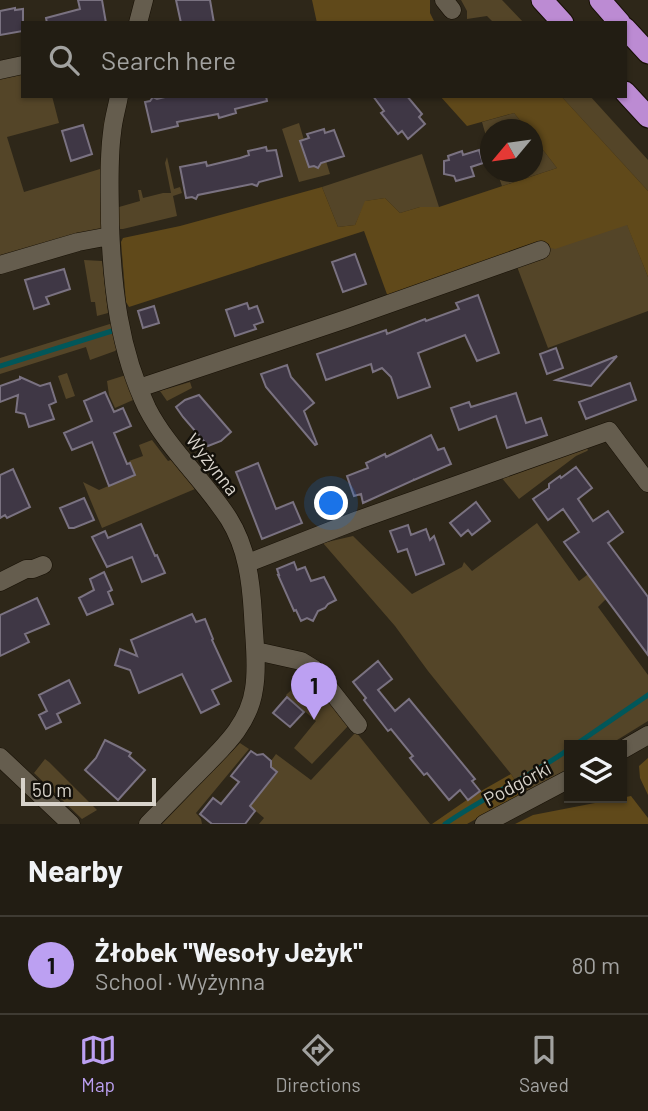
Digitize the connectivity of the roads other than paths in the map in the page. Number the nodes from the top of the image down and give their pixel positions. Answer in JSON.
{"nodes":[{"id":1,"x":144,"y":0,"type":"edge"},
{"id":2,"x":542,"y":0,"type":"edge"},
{"id":3,"x":600,"y":0,"type":"edge"},
{"id":4,"x":139,"y":21,"type":"edge"},
{"id":5,"x":561,"y":21,"type":"edge"},
{"id":6,"x":619,"y":21,"type":"edge"},
{"id":7,"x":627,"y":30,"type":"edge"},
{"id":8,"x":648,"y":53,"type":"edge"},
{"id":9,"x":21,"y":65,"type":"edge"},
{"id":10,"x":0,"y":70,"type":"edge"},
{"id":11,"x":627,"y":94,"type":"edge"},
{"id":12,"x":119,"y":98,"type":"edge"},
{"id":13,"x":648,"y":117,"type":"edge"},
{"id":14,"x":110,"y":236,"type":"junction"},
{"id":15,"x":541,"y":250,"type":"dead end"},
{"id":16,"x":0,"y":265,"type":"edge"},
{"id":17,"x":139,"y":388,"type":"junction"},
{"id":18,"x":648,"y":483,"type":"edge"},
{"id":19,"x":248,"y":562,"type":"junction"},
{"id":20,"x":43,"y":565,"type":"dead end"},
{"id":21,"x":0,"y":582,"type":"edge"},
{"id":22,"x":256,"y":651,"type":"junction"},
{"id":23,"x":358,"y":725,"type":"dead end"},
{"id":24,"x":648,"y":734,"type":"edge"},
{"id":25,"x":627,"y":747,"type":"edge"},
{"id":26,"x":0,"y":757,"type":"edge"},
{"id":27,"x":564,"y":782,"type":"edge"},
{"id":28,"x":71,"y":824,"type":"edge"},
{"id":29,"x":148,"y":824,"type":"edge"},
{"id":30,"x":484,"y":824,"type":"edge"}],
"edges":[{"from":1,"to":4,"type":"street"},
{"from":2,"to":5,"type":"highway"},
{"from":3,"to":6,"type":"highway"},
{"from":7,"to":8,"type":"highway"},
{"from":9,"to":10,"type":"street"},
{"from":11,"to":13,"type":"highway"},
{"from":12,"to":14,"type":"street","name":"Wyżynna"},
{"from":14,"to":16,"type":"street"},
{"from":14,"to":17,"type":"street","name":"Wyżynna"},
{"from":15,"to":17,"type":"street"},
{"from":17,"to":19,"type":"street","name":"Wyżynna"},
{"from":18,"to":19,"type":"street"},
{"from":19,"to":22,"type":"street","name":"Wyżynna"},
{"from":20,"to":21,"type":"street"},
{"from":22,"to":23,"type":"street"},
{"from":22,"to":29,"type":"street","name":"Wyżynna"},
{"from":24,"to":25,"type":"street"},
{"from":26,"to":28,"type":"street"},
{"from":27,"to":30,"type":"street","name":"Podgórki"}]}
